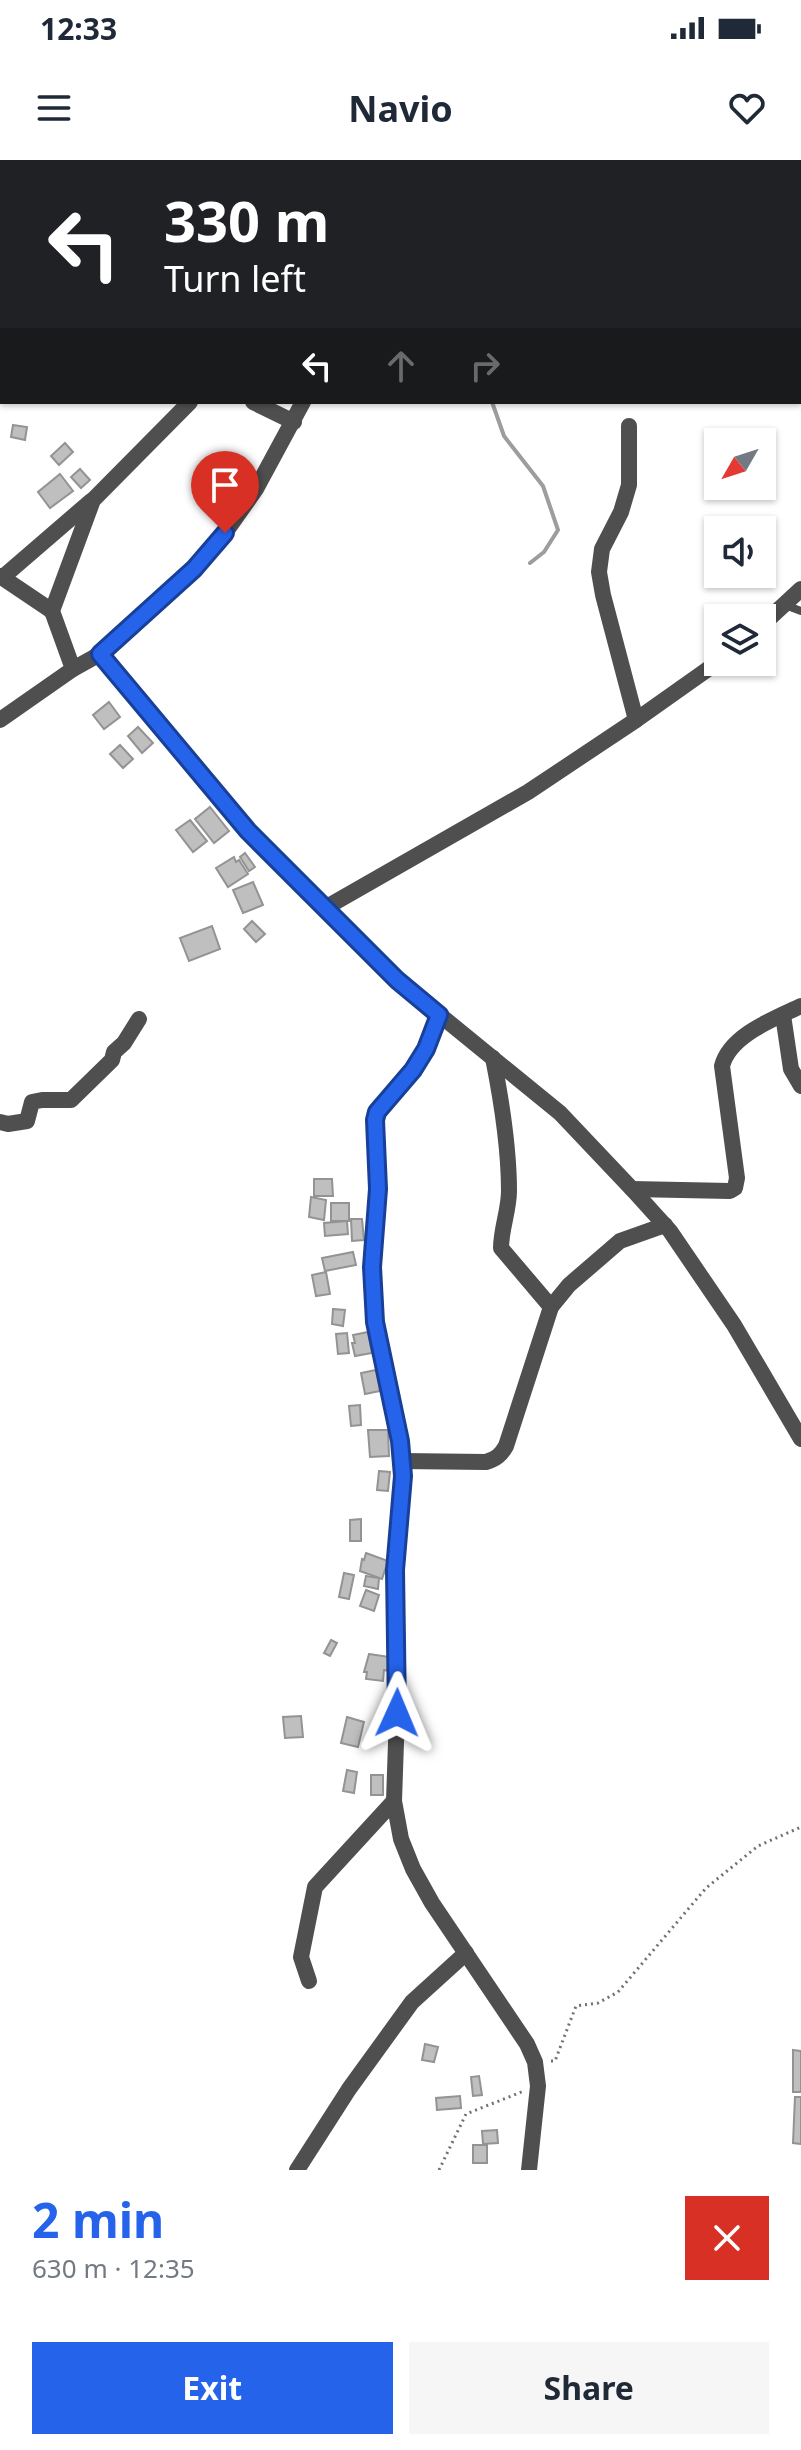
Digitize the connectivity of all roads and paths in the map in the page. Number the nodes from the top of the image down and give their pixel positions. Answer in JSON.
{"nodes":[{"id":1,"x":188,"y":404,"type":"edge"},
{"id":2,"x":257,"y":404,"type":"edge"},
{"id":3,"x":302,"y":404,"type":"edge"},
{"id":4,"x":294,"y":422,"type":"junction"},
{"id":5,"x":629,"y":426,"type":"dead end"},
{"id":6,"x":93,"y":500,"type":"junction"},
{"id":7,"x":2,"y":577,"type":"edge"},
{"id":8,"x":801,"y":589,"type":"edge"},
{"id":9,"x":793,"y":608,"type":"edge"},
{"id":10,"x":52,"y":611,"type":"junction"},
{"id":11,"x":100,"y":654,"type":"junction"},
{"id":12,"x":73,"y":669,"type":"junction"},
{"id":13,"x":704,"y":672,"type":"edge"},
{"id":14,"x":0,"y":720,"type":"edge"},
{"id":15,"x":636,"y":720,"type":"junction"},
{"id":16,"x":325,"y":908,"type":"junction"},
{"id":17,"x":801,"y":1006,"type":"edge"},
{"id":18,"x":439,"y":1015,"type":"junction"},
{"id":19,"x":783,"y":1015,"type":"junction"},
{"id":20,"x":139,"y":1019,"type":"dead end"},
{"id":21,"x":493,"y":1058,"type":"junction"},
{"id":22,"x":801,"y":1086,"type":"edge"},
{"id":23,"x":0,"y":1122,"type":"edge"},
{"id":24,"x":632,"y":1189,"type":"junction"},
{"id":25,"x":665,"y":1225,"type":"junction"},
{"id":26,"x":551,"y":1307,"type":"junction"},
{"id":27,"x":801,"y":1439,"type":"edge"},
{"id":28,"x":401,"y":1461,"type":"junction"},
{"id":29,"x":394,"y":1801,"type":"junction"},
{"id":30,"x":801,"y":1827,"type":"edge"},
{"id":31,"x":466,"y":1953,"type":"junction"},
{"id":32,"x":309,"y":1981,"type":"dead end"},
{"id":33,"x":535,"y":2062,"type":"junction"},
{"id":34,"x":538,"y":2086,"type":"junction"},
{"id":35,"x":297,"y":2170,"type":"edge"},
{"id":36,"x":439,"y":2170,"type":"edge"},
{"id":37,"x":529,"y":2170,"type":"edge"}],
"edges":[{"from":1,"to":6,"type":"street"},
{"from":2,"to":4,"type":"street"},
{"from":3,"to":4,"type":"street"},
{"from":4,"to":11,"type":"street"},
{"from":5,"to":15,"type":"street"},
{"from":6,"to":7,"type":"street"},
{"from":6,"to":10,"type":"street"},
{"from":7,"to":10,"type":"street"},
{"from":8,"to":9,"type":"street"},
{"from":10,"to":12,"type":"street"},
{"from":11,"to":12,"type":"street"},
{"from":11,"to":16,"type":"street"},
{"from":12,"to":14,"type":"street"},
{"from":13,"to":15,"type":"street"},
{"from":15,"to":16,"type":"street"},
{"from":16,"to":18,"type":"street"},
{"from":17,"to":19,"type":"street"},
{"from":18,"to":21,"type":"street"},
{"from":18,"to":28,"type":"street"},
{"from":19,"to":22,"type":"street"},
{"from":19,"to":24,"type":"street"},
{"from":20,"to":23,"type":"street"},
{"from":21,"to":24,"type":"street"},
{"from":21,"to":26,"type":"street"},
{"from":24,"to":25,"type":"street"},
{"from":25,"to":26,"type":"street"},
{"from":25,"to":27,"type":"street"},
{"from":26,"to":28,"type":"street"},
{"from":28,"to":29,"type":"street"},
{"from":29,"to":31,"type":"street"},
{"from":29,"to":32,"type":"street"},
{"from":30,"to":33,"type":"path"},
{"from":31,"to":33,"type":"street"},
{"from":31,"to":35,"type":"street"},
{"from":33,"to":34,"type":"street"},
{"from":34,"to":36,"type":"path"},
{"from":34,"to":37,"type":"street"}]}
